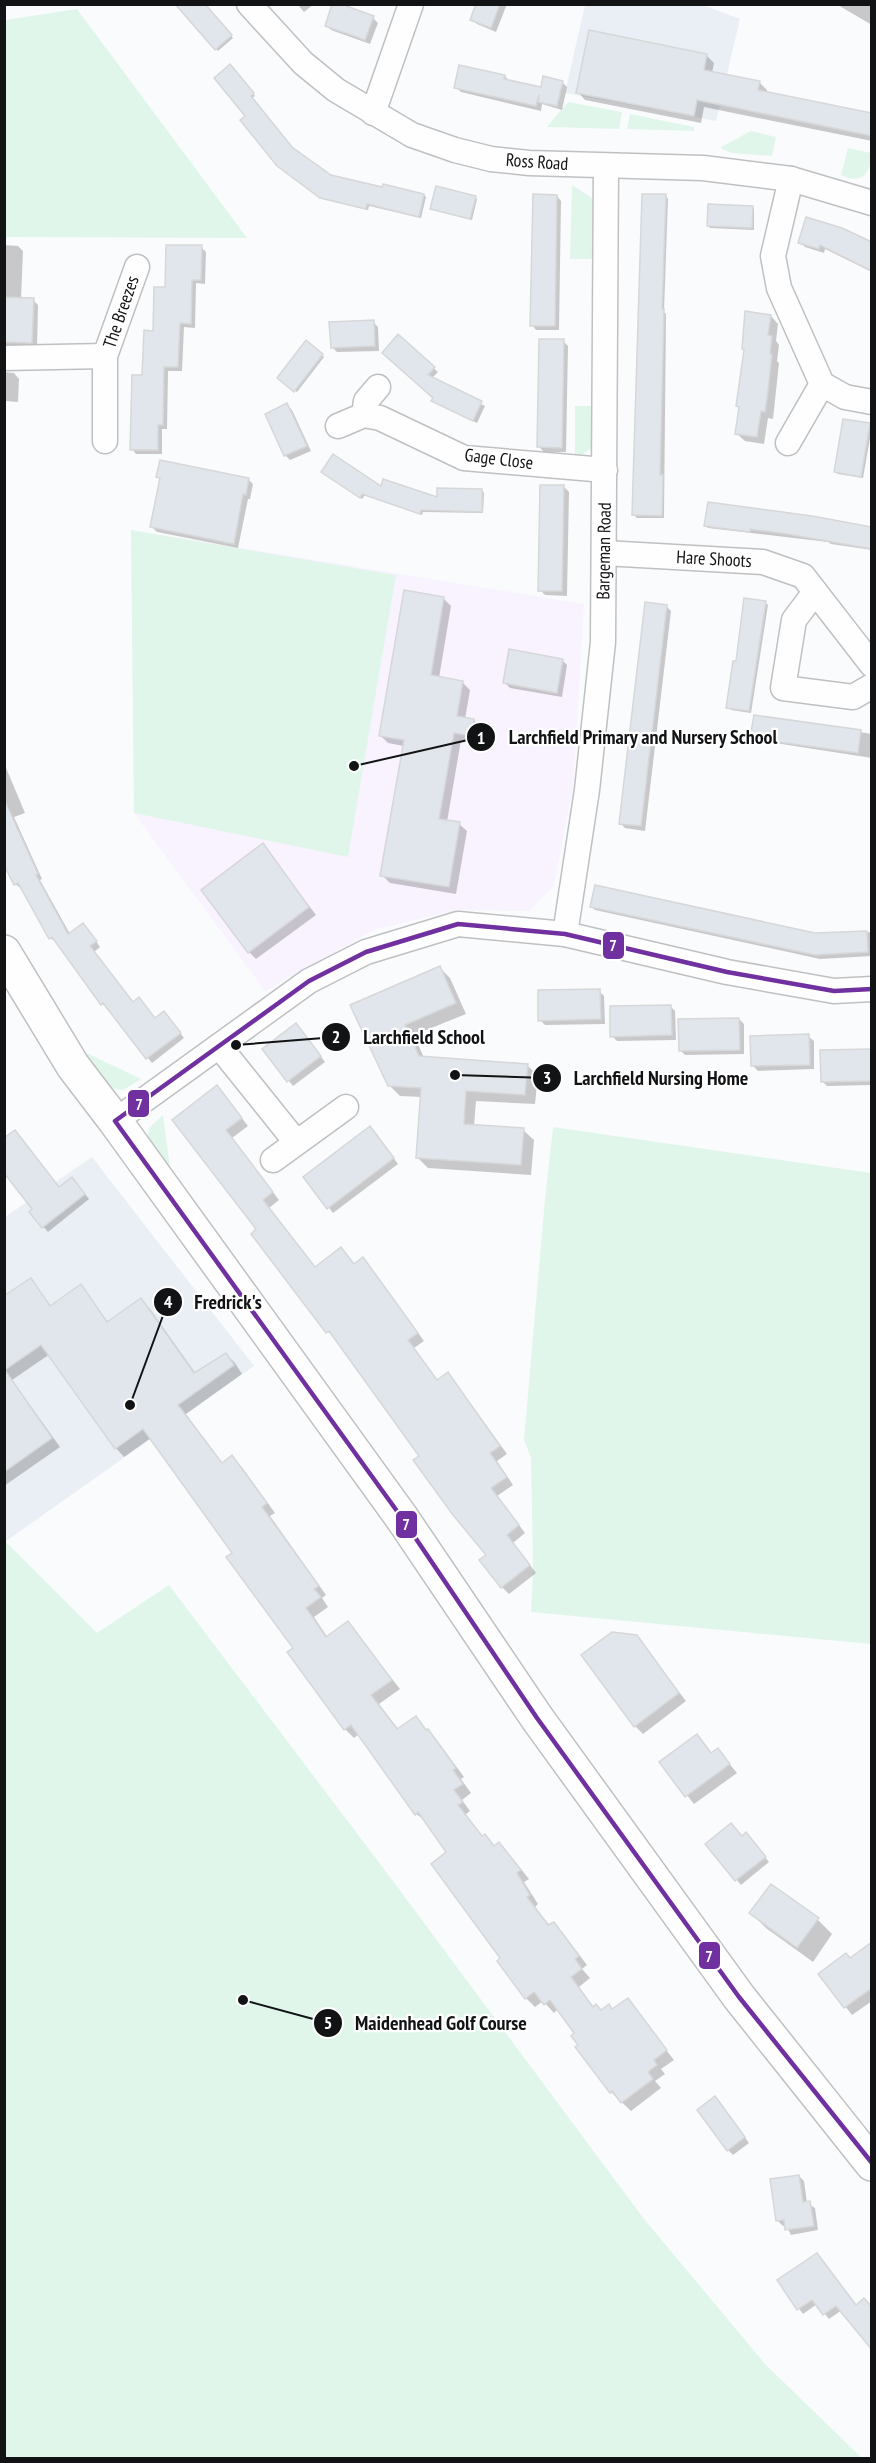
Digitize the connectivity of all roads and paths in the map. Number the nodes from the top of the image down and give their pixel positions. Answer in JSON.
{"nodes":[{"id":1,"x":249,"y":4,"type":"edge"},
{"id":2,"x":411,"y":4,"type":"edge"},
{"id":3,"x":374,"y":113,"type":"junction"},
{"id":4,"x":606,"y":166,"type":"junction"},
{"id":5,"x":791,"y":179,"type":"junction"},
{"id":6,"x":871,"y":201,"type":"edge"},
{"id":7,"x":137,"y":267,"type":"dead end"},
{"id":8,"x":105,"y":356,"type":"junction"},
{"id":9,"x":4,"y":358,"type":"edge"},
{"id":10,"x":822,"y":384,"type":"junction"},
{"id":11,"x":378,"y":387,"type":"dead end"},
{"id":12,"x":872,"y":402,"type":"edge"},
{"id":13,"x":364,"y":415,"type":"junction"},
{"id":14,"x":338,"y":426,"type":"dead end"},
{"id":15,"x":105,"y":441,"type":"dead end"},
{"id":16,"x":788,"y":443,"type":"dead end"},
{"id":17,"x":605,"y":470,"type":"junction"},
{"id":18,"x":604,"y":553,"type":"junction"},
{"id":19,"x":815,"y":592,"type":"junction"},
{"id":20,"x":872,"y":665,"type":"edge"},
{"id":21,"x":872,"y":686,"type":"edge"},
{"id":22,"x":565,"y":934,"type":"junction"},
{"id":23,"x":4,"y":952,"type":"edge"},
{"id":24,"x":872,"y":989,"type":"edge"},
{"id":25,"x":219,"y":1046,"type":"junction"},
{"id":26,"x":346,"y":1107,"type":"dead end"},
{"id":27,"x":115,"y":1120,"type":"junction"},
{"id":28,"x":296,"y":1142,"type":"junction"},
{"id":29,"x":273,"y":1160,"type":"dead end"},
{"id":30,"x":872,"y":2164,"type":"edge"}],
"edges":[{"from":1,"to":3,"type":"street","name":"Ross Road"},
{"from":2,"to":3,"type":"street"},
{"from":3,"to":4,"type":"street","name":"Ross Road"},
{"from":4,"to":5,"type":"street","name":"Ross Road"},
{"from":4,"to":17,"type":"street","name":"Bargeman Road"},
{"from":5,"to":6,"type":"street","name":"Ross Road"},
{"from":5,"to":10,"type":"street"},
{"from":7,"to":8,"type":"street","name":"The Breezes"},
{"from":8,"to":9,"type":"street","name":"The Breezes"},
{"from":8,"to":15,"type":"street","name":"The Breezes"},
{"from":10,"to":12,"type":"street"},
{"from":10,"to":16,"type":"street"},
{"from":11,"to":13,"type":"street"},
{"from":13,"to":14,"type":"street"},
{"from":13,"to":17,"type":"street","name":"Gage Close"},
{"from":17,"to":18,"type":"street","name":"Bargeman Road"},
{"from":18,"to":19,"type":"street","name":"Hare Shoots"},
{"from":18,"to":22,"type":"street","name":"Bargeman Road"},
{"from":19,"to":20,"type":"street","name":"Hare Shoots"},
{"from":19,"to":21,"type":"street"},
{"from":22,"to":24,"type":"street"},
{"from":22,"to":25,"type":"street"},
{"from":23,"to":27,"type":"street"},
{"from":25,"to":27,"type":"street"},
{"from":25,"to":28,"type":"street"},
{"from":26,"to":28,"type":"street"},
{"from":27,"to":30,"type":"street"},
{"from":28,"to":29,"type":"street"}]}
